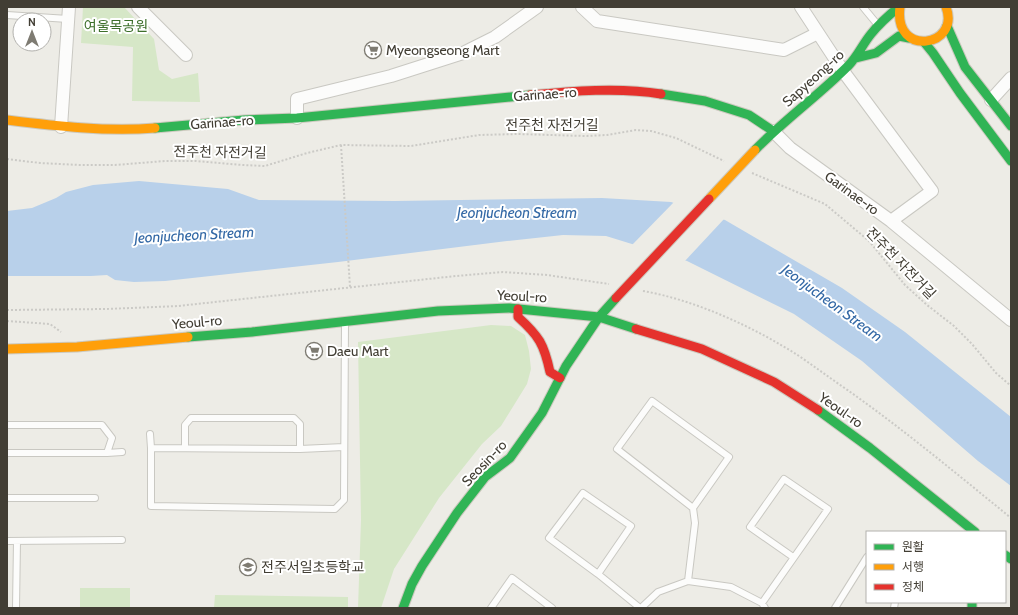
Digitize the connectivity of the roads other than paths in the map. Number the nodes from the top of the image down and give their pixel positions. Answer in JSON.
{"nodes":[{"id":1,"x":138,"y":7,"type":"edge"},
{"id":2,"x":537,"y":7,"type":"edge"},
{"id":3,"x":582,"y":7,"type":"edge"},
{"id":4,"x":801,"y":7,"type":"edge"},
{"id":5,"x":862,"y":7,"type":"edge"},
{"id":6,"x":900,"y":7,"type":"edge"},
{"id":7,"x":946,"y":7,"type":"edge"},
{"id":8,"x":69,"y":13,"type":"edge"},
{"id":9,"x":7,"y":15,"type":"edge"},
{"id":10,"x":878,"y":26,"type":"junction"},
{"id":11,"x":947,"y":26,"type":"junction"},
{"id":12,"x":818,"y":33,"type":"junction"},
{"id":13,"x":910,"y":38,"type":"junction"},
{"id":14,"x":924,"y":42,"type":"junction"},
{"id":15,"x":186,"y":55,"type":"dead end"},
{"id":16,"x":856,"y":58,"type":"junction"},
{"id":17,"x":843,"y":71,"type":"junction"},
{"id":18,"x":1011,"y":78,"type":"edge"},
{"id":19,"x":991,"y":100,"type":"junction"},
{"id":20,"x":297,"y":118,"type":"junction"},
{"id":21,"x":7,"y":120,"type":"edge"},
{"id":22,"x":1011,"y":126,"type":"edge"},
{"id":23,"x":61,"y":127,"type":"junction"},
{"id":24,"x":773,"y":131,"type":"junction"},
{"id":25,"x":755,"y":150,"type":"joint"},
{"id":26,"x":1011,"y":161,"type":"edge"},
{"id":27,"x":891,"y":221,"type":"junction"},
{"id":28,"x":518,"y":309,"type":"junction"},
{"id":29,"x":599,"y":317,"type":"junction"},
{"id":30,"x":1011,"y":320,"type":"edge"},
{"id":31,"x":345,"y":321,"type":"junction"},
{"id":32,"x":7,"y":349,"type":"edge"},
{"id":33,"x":560,"y":378,"type":"junction"},
{"id":34,"x":7,"y":425,"type":"edge"},
{"id":35,"x":150,"y":434,"type":"dead end"},
{"id":36,"x":344,"y":447,"type":"junction"},
{"id":37,"x":150,"y":448,"type":"junction"},
{"id":38,"x":185,"y":448,"type":"junction"},
{"id":39,"x":300,"y":449,"type":"junction"},
{"id":40,"x":122,"y":452,"type":"dead end"},
{"id":41,"x":7,"y":453,"type":"edge"},
{"id":42,"x":107,"y":453,"type":"junction"},
{"id":43,"x":7,"y":498,"type":"edge"},
{"id":44,"x":95,"y":498,"type":"dead end"},
{"id":45,"x":693,"y":508,"type":"junction"},
{"id":46,"x":974,"y":531,"type":"edge"},
{"id":47,"x":122,"y":540,"type":"dead end"},
{"id":48,"x":7,"y":541,"type":"edge"},
{"id":49,"x":17,"y":541,"type":"junction"},
{"id":50,"x":793,"y":557,"type":"junction"},
{"id":51,"x":866,"y":559,"type":"edge"},
{"id":52,"x":598,"y":574,"type":"junction"},
{"id":53,"x":688,"y":581,"type":"junction"},
{"id":54,"x":763,"y":606,"type":"edge"},
{"id":55,"x":16,"y":608,"type":"edge"},
{"id":56,"x":403,"y":608,"type":"edge"},
{"id":57,"x":491,"y":608,"type":"edge"},
{"id":58,"x":552,"y":608,"type":"edge"},
{"id":59,"x":641,"y":608,"type":"edge"},
{"id":60,"x":835,"y":608,"type":"edge"}],
"edges":[{"from":1,"to":15,"type":"street"},
{"from":2,"to":20,"type":"street"},
{"from":3,"to":12,"type":"street"},
{"from":4,"to":12,"type":"street"},
{"from":5,"to":10,"type":"lane"},
{"from":6,"to":10,"type":"street","name":"Sapyeong-ro"},
{"from":6,"to":13,"type":"street","name":"Sapyeong-ro"},
{"from":7,"to":11,"type":"street"},
{"from":8,"to":9,"type":"lane"},
{"from":8,"to":23,"type":"street"},
{"from":10,"to":16,"type":"street","name":"Sapyeong-ro"},
{"from":11,"to":14,"type":"street"},
{"from":11,"to":19,"type":"street"},
{"from":12,"to":17,"type":"street"},
{"from":13,"to":14,"type":"street"},
{"from":13,"to":16,"type":"street"},
{"from":14,"to":26,"type":"street"},
{"from":16,"to":17,"type":"street","name":"Sapyeong-ro"},
{"from":17,"to":24,"type":"street","name":"Sapyeong-ro"},
{"from":17,"to":27,"type":"street"},
{"from":18,"to":19,"type":"street"},
{"from":19,"to":22,"type":"street"},
{"from":20,"to":23,"type":"street","name":"Garinae-ro"},
{"from":20,"to":24,"type":"street","name":"Garinae-ro"},
{"from":21,"to":23,"type":"street","name":"Garinae-ro"},
{"from":24,"to":25,"type":"street","name":"Sapyeong-ro"},
{"from":24,"to":27,"type":"street","name":"Garinae-ro"},
{"from":25,"to":29,"type":"street","name":"Seosin-ro","bridge":true},
{"from":27,"to":30,"type":"street","name":"Garinae-ro"},
{"from":28,"to":29,"type":"street","name":"Yeoul-ro"},
{"from":28,"to":31,"type":"street","name":"Yeoul-ro"},
{"from":28,"to":33,"type":"street"},
{"from":29,"to":33,"type":"street","name":"Seosin-ro"},
{"from":29,"to":46,"type":"street","name":"Yeoul-ro"},
{"from":31,"to":32,"type":"street","name":"Yeoul-ro"},
{"from":31,"to":36,"type":"lane"},
{"from":33,"to":56,"type":"street","name":"Seosin-ro"},
{"from":34,"to":42,"type":"lane"},
{"from":35,"to":37,"type":"lane"},
{"from":36,"to":37,"type":"lane"},
{"from":36,"to":39,"type":"lane"},
{"from":37,"to":38,"type":"lane"},
{"from":38,"to":39,"type":"lane"},
{"from":38,"to":39,"type":"lane"},
{"from":40,"to":42,"type":"lane"},
{"from":41,"to":42,"type":"lane"},
{"from":43,"to":44,"type":"lane"},
{"from":45,"to":45,"type":"lane"},
{"from":45,"to":53,"type":"lane"},
{"from":47,"to":49,"type":"lane"},
{"from":48,"to":49,"type":"lane"},
{"from":49,"to":55,"type":"lane"},
{"from":50,"to":50,"type":"lane"},
{"from":50,"to":54,"type":"lane"},
{"from":51,"to":60,"type":"lane"},
{"from":52,"to":52,"type":"lane"},
{"from":52,"to":59,"type":"lane"},
{"from":53,"to":54,"type":"lane"},
{"from":53,"to":59,"type":"lane"},
{"from":57,"to":58,"type":"lane"}]}
